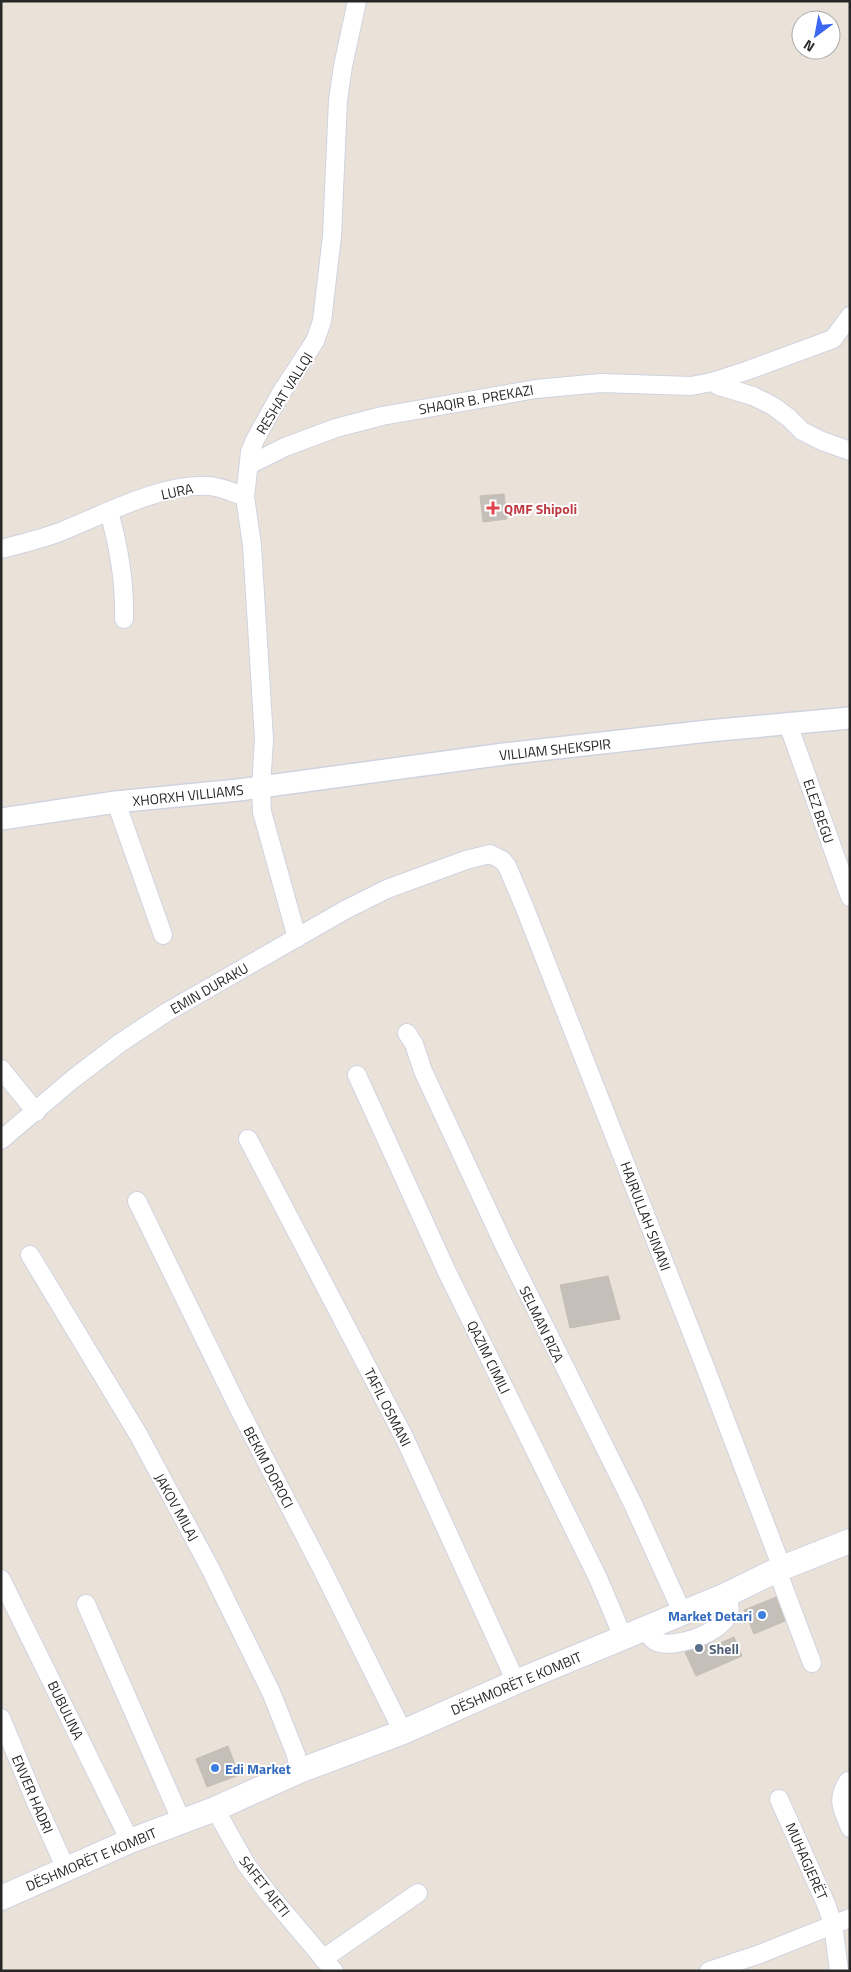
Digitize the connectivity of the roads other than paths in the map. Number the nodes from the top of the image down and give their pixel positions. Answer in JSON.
{"nodes":[{"id":1,"x":357,"y":1,"type":"edge"},
{"id":2,"x":850,"y":316,"type":"edge"},
{"id":3,"x":712,"y":382,"type":"junction"},
{"id":4,"x":850,"y":451,"type":"edge"},
{"id":5,"x":249,"y":464,"type":"junction"},
{"id":6,"x":245,"y":497,"type":"junction"},
{"id":7,"x":109,"y":512,"type":"junction"},
{"id":8,"x":1,"y":550,"type":"edge"},
{"id":9,"x":124,"y":619,"type":"dead end"},
{"id":10,"x":850,"y":718,"type":"edge"},
{"id":11,"x":788,"y":724,"type":"junction"},
{"id":12,"x":261,"y":787,"type":"junction"},
{"id":13,"x":116,"y":802,"type":"junction"},
{"id":14,"x":1,"y":819,"type":"edge"},
{"id":15,"x":507,"y":866,"type":"joint"},
{"id":16,"x":850,"y":898,"type":"edge"},
{"id":17,"x":163,"y":934,"type":"dead end"},
{"id":18,"x":297,"y":938,"type":"junction"},
{"id":19,"x":407,"y":1033,"type":"dead end"},
{"id":20,"x":1,"y":1069,"type":"edge"},
{"id":21,"x":357,"y":1075,"type":"dead end"},
{"id":22,"x":36,"y":1112,"type":"junction"},
{"id":23,"x":248,"y":1139,"type":"dead end"},
{"id":24,"x":1,"y":1140,"type":"edge"},
{"id":25,"x":137,"y":1201,"type":"dead end"},
{"id":26,"x":30,"y":1255,"type":"dead end"},
{"id":27,"x":42,"y":1293,"type":"dead end"},
{"id":28,"x":850,"y":1541,"type":"edge"},
{"id":29,"x":779,"y":1569,"type":"junction"},
{"id":30,"x":1,"y":1579,"type":"edge"},
{"id":31,"x":726,"y":1594,"type":"junction"},
{"id":32,"x":86,"y":1604,"type":"dead end"},
{"id":33,"x":682,"y":1612,"type":"junction"},
{"id":34,"x":644,"y":1627,"type":"junction"},
{"id":35,"x":623,"y":1637,"type":"junction"},
{"id":36,"x":812,"y":1663,"type":"dead end"},
{"id":37,"x":516,"y":1682,"type":"junction"},
{"id":38,"x":1,"y":1718,"type":"edge"},
{"id":39,"x":403,"y":1732,"type":"junction"},
{"id":40,"x":300,"y":1771,"type":"junction"},
{"id":41,"x":848,"y":1780,"type":"dead end"},
{"id":42,"x":779,"y":1799,"type":"dead end"},
{"id":43,"x":215,"y":1808,"type":"junction"},
{"id":44,"x":182,"y":1822,"type":"junction"},
{"id":45,"x":850,"y":1828,"type":"edge"},
{"id":46,"x":130,"y":1840,"type":"junction"},
{"id":47,"x":66,"y":1869,"type":"junction"},
{"id":48,"x":418,"y":1893,"type":"dead end"},
{"id":49,"x":1,"y":1898,"type":"edge"},
{"id":50,"x":850,"y":1918,"type":"edge"},
{"id":51,"x":833,"y":1924,"type":"junction"},
{"id":52,"x":761,"y":1962,"type":"edge"},
{"id":53,"x":328,"y":1965,"type":"edge"},
{"id":54,"x":709,"y":1971,"type":"edge"},
{"id":55,"x":839,"y":1971,"type":"edge"}],
"edges":[{"from":1,"to":5,"type":"street","name":"RESHAT VALLQI"},
{"from":2,"to":3,"type":"street","name":"SHAQIR B. PREKAZI"},
{"from":3,"to":4,"type":"street","name":"SHAQIR B. PREKAZI"},
{"from":3,"to":5,"type":"street","name":"SHAQIR B. PREKAZI"},
{"from":5,"to":6,"type":"street","name":"RESHAT VALLQI"},
{"from":6,"to":7,"type":"street","name":"LURA"},
{"from":6,"to":12,"type":"street","name":"RESHAT VALLQI"},
{"from":7,"to":8,"type":"street","name":"LURA"},
{"from":7,"to":9,"type":"street"},
{"from":10,"to":11,"type":"street","name":"VILLIAM SHEKSPIR"},
{"from":11,"to":12,"type":"street","name":"VILLIAM SHEKSPIR"},
{"from":11,"to":16,"type":"street","name":"ELEZ BEGU"},
{"from":12,"to":13,"type":"street","name":"XHORXH VILLIAMS"},
{"from":12,"to":18,"type":"street"},
{"from":13,"to":14,"type":"street","name":"XHORXH VILLIAMS"},
{"from":13,"to":17,"type":"street","name":"XHORXH VILLIAMS"},
{"from":15,"to":18,"type":"street","name":"EMIN DURAKU"},
{"from":15,"to":29,"type":"street","name":"HAJRULLAH SINANI"},
{"from":18,"to":22,"type":"street","name":"EMIN DURAKU"},
{"from":19,"to":33,"type":"street","name":"SELMAN RIZA"},
{"from":20,"to":22,"type":"street"},
{"from":21,"to":35,"type":"street","name":"QAZIM CIMILI"},
{"from":22,"to":24,"type":"street","name":"EMIN DURAKU"},
{"from":23,"to":37,"type":"street","name":"TAFIL OSMANI"},
{"from":25,"to":39,"type":"street","name":"BEKIM DOROCI"},
{"from":26,"to":40,"type":"street","name":"JAKOV MILAJ"},
{"from":27,"to":40,"type":"street"},
{"from":28,"to":29,"type":"main road","name":"DËSHMORËT E KOMBIT"},
{"from":29,"to":31,"type":"main road","name":"DËSHMORËT E KOMBIT"},
{"from":29,"to":36,"type":"street","name":"HAJRULLAH SINANI"},
{"from":30,"to":46,"type":"street","name":"BUBULINA"},
{"from":31,"to":33,"type":"main road","name":"DËSHMORËT E KOMBIT"},
{"from":31,"to":34,"type":"street"},
{"from":32,"to":44,"type":"street"},
{"from":33,"to":34,"type":"main road","name":"DËSHMORËT E KOMBIT"},
{"from":34,"to":35,"type":"main road","name":"DËSHMORËT E KOMBIT"},
{"from":35,"to":37,"type":"main road","name":"DËSHMORËT E KOMBIT"},
{"from":37,"to":39,"type":"main road","name":"DËSHMORËT E KOMBIT"},
{"from":38,"to":47,"type":"street","name":"ENVER HADRI"},
{"from":39,"to":40,"type":"main road","name":"DËSHMORËT E KOMBIT"},
{"from":40,"to":43,"type":"main road","name":"DËSHMORËT E KOMBIT"},
{"from":41,"to":45,"type":"street"},
{"from":42,"to":51,"type":"street","name":"MUHAGJERËT"},
{"from":43,"to":44,"type":"main road","name":"DËSHMORËT E KOMBIT"},
{"from":43,"to":53,"type":"street","name":"SAFET AJETI"},
{"from":44,"to":46,"type":"main road","name":"DËSHMORËT E KOMBIT"},
{"from":46,"to":47,"type":"main road","name":"DËSHMORËT E KOMBIT"},
{"from":47,"to":49,"type":"main road","name":"DËSHMORËT E KOMBIT"},
{"from":48,"to":53,"type":"street","name":"SAFET AJETI"},
{"from":50,"to":51,"type":"street"},
{"from":51,"to":52,"type":"street"},
{"from":51,"to":55,"type":"street","name":"MUHAGJERËT"},
{"from":52,"to":54,"type":"street"}]}
